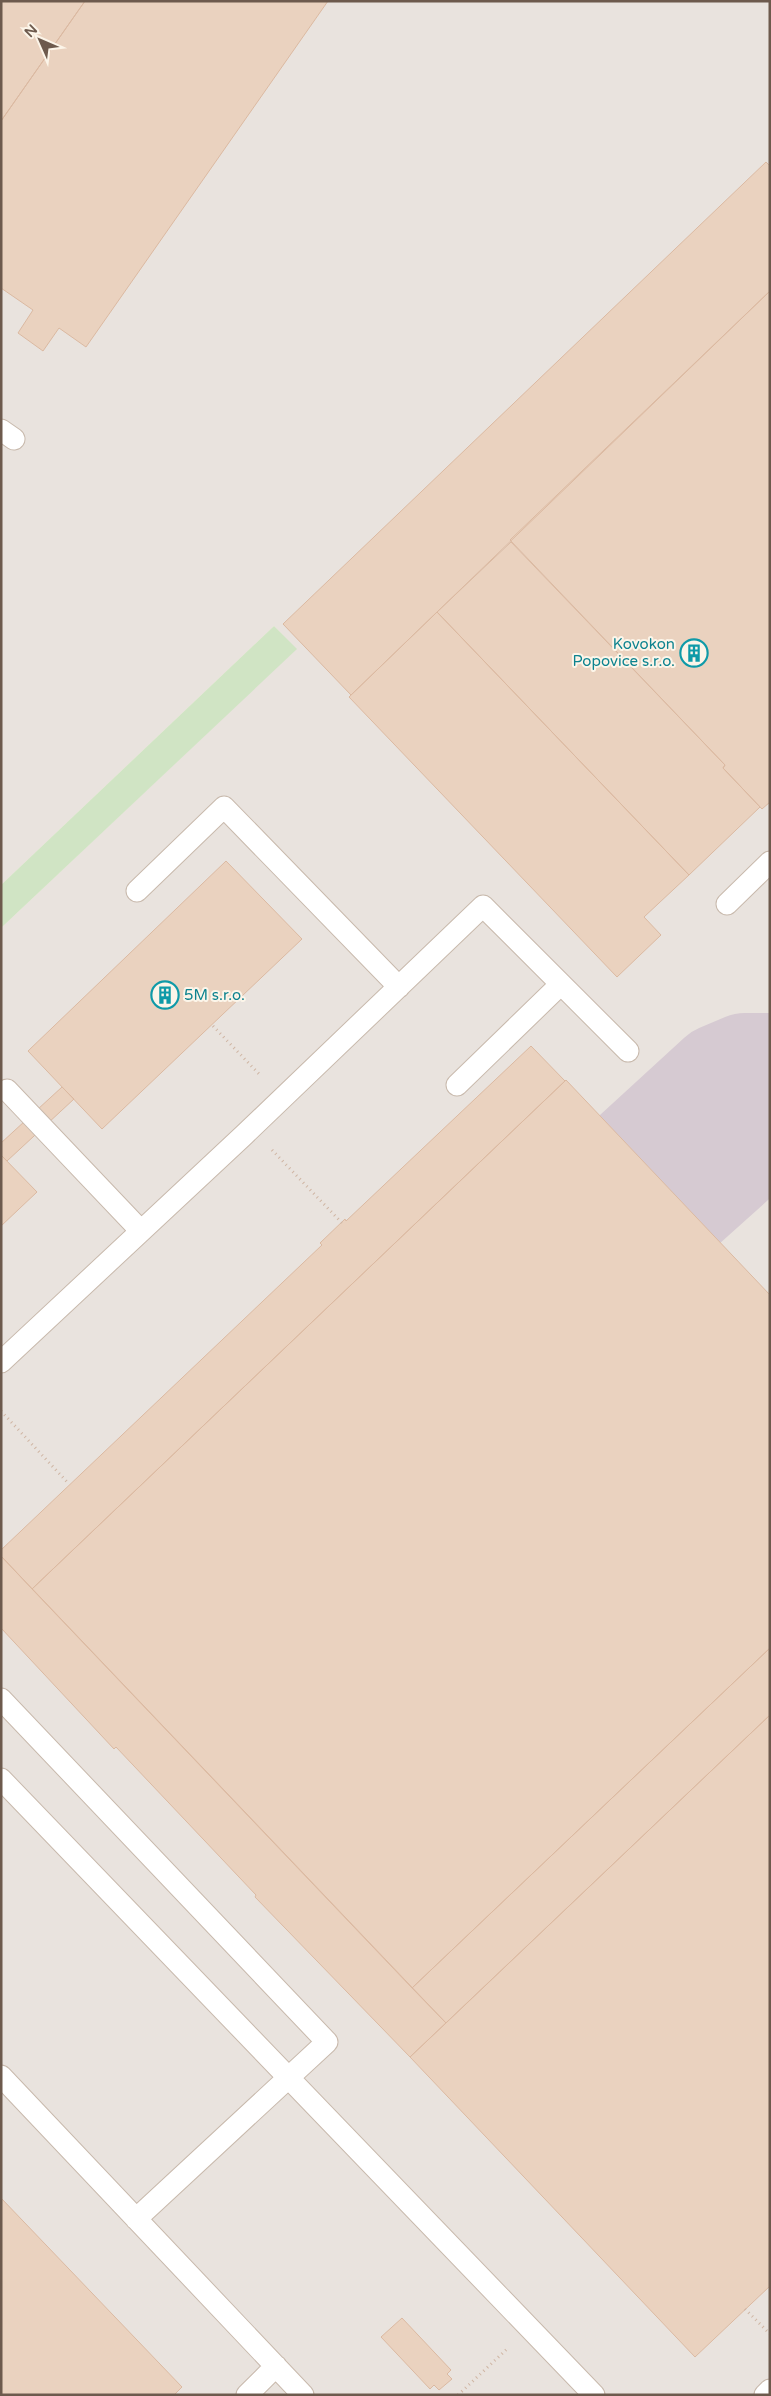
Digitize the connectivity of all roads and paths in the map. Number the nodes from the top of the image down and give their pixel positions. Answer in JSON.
{"nodes":[{"id":1,"x":770,"y":862,"type":"edge"},
{"id":2,"x":137,"y":891,"type":"dead end"},
{"id":3,"x":726,"y":904,"type":"dead end"},
{"id":4,"x":561,"y":984,"type":"junction"},
{"id":5,"x":399,"y":987,"type":"junction"},
{"id":6,"x":213,"y":1026,"type":"dead end"},
{"id":7,"x":628,"y":1052,"type":"dead end"},
{"id":8,"x":458,"y":1085,"type":"dead end"},
{"id":9,"x":7,"y":1090,"type":"dead end"},
{"id":10,"x":265,"y":1114,"type":"junction"},
{"id":11,"x":342,"y":1223,"type":"dead end"},
{"id":12,"x":141,"y":1231,"type":"junction"},
{"id":13,"x":1,"y":1362,"type":"edge"},
{"id":14,"x":1,"y":1411,"type":"edge"},
{"id":15,"x":68,"y":1484,"type":"dead end"},
{"id":16,"x":1,"y":1699,"type":"edge"},
{"id":17,"x":1,"y":1779,"type":"edge"},
{"id":18,"x":1,"y":2076,"type":"edge"},
{"id":19,"x":288,"y":2078,"type":"junction"},
{"id":20,"x":136,"y":2219,"type":"junction"},
{"id":21,"x":745,"y":2309,"type":"dead end"},
{"id":22,"x":530,"y":2328,"type":"junction"},
{"id":23,"x":770,"y":2334,"type":"edge"},
{"id":24,"x":276,"y":2366,"type":"junction"},
{"id":25,"x":770,"y":2390,"type":"edge"},
{"id":26,"x":247,"y":2395,"type":"edge"},
{"id":27,"x":303,"y":2395,"type":"edge"},
{"id":28,"x":458,"y":2395,"type":"edge"},
{"id":29,"x":594,"y":2395,"type":"edge"},
{"id":30,"x":765,"y":2395,"type":"edge"}],
"edges":[{"from":1,"to":3,"type":"lane"},
{"from":2,"to":5,"type":"lane"},
{"from":4,"to":5,"type":"lane"},
{"from":4,"to":7,"type":"lane"},
{"from":4,"to":8,"type":"lane"},
{"from":5,"to":10,"type":"lane"},
{"from":6,"to":10,"type":"path"},
{"from":9,"to":12,"type":"lane"},
{"from":10,"to":11,"type":"path"},
{"from":10,"to":12,"type":"lane"},
{"from":12,"to":13,"type":"lane"},
{"from":14,"to":15,"type":"path"},
{"from":16,"to":19,"type":"lane"},
{"from":17,"to":19,"type":"lane"},
{"from":18,"to":20,"type":"lane"},
{"from":19,"to":20,"type":"lane"},
{"from":19,"to":22,"type":"lane"},
{"from":20,"to":24,"type":"lane"},
{"from":21,"to":23,"type":"path"},
{"from":22,"to":28,"type":"path"},
{"from":22,"to":29,"type":"lane"},
{"from":24,"to":26,"type":"lane"},
{"from":24,"to":27,"type":"lane"},
{"from":25,"to":30,"type":"lane"}]}
